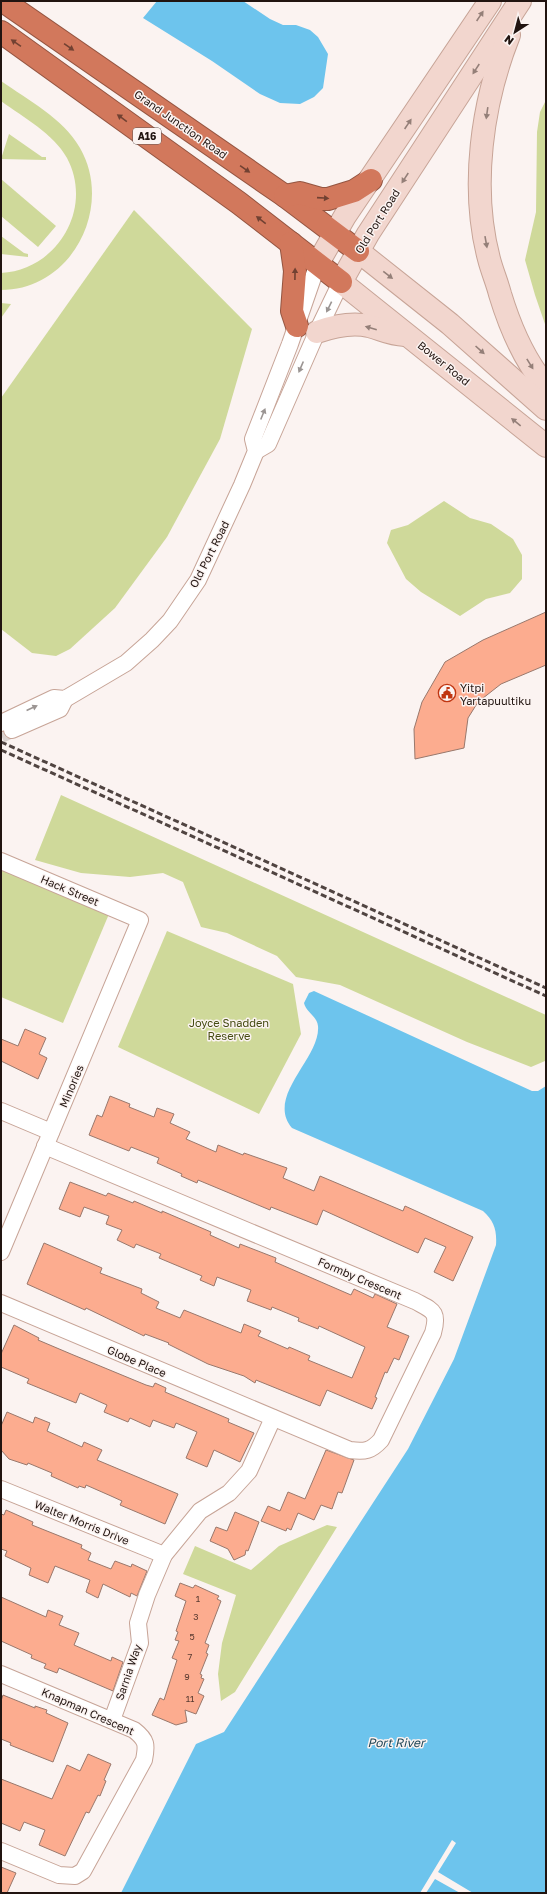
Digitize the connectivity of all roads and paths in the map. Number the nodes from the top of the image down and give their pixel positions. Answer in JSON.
{"nodes":[{"id":1,"x":2,"y":1,"type":"edge"},
{"id":2,"x":490,"y":1,"type":"edge"},
{"id":3,"x":520,"y":1,"type":"edge"},
{"id":4,"x":1,"y":32,"type":"edge"},
{"id":5,"x":371,"y":180,"type":"junction"},
{"id":6,"x":285,"y":196,"type":"junction"},
{"id":7,"x":334,"y":234,"type":"junction"},
{"id":8,"x":292,"y":243,"type":"junction"},
{"id":9,"x":358,"y":251,"type":"junction"},
{"id":10,"x":318,"y":263,"type":"junction"},
{"id":11,"x":341,"y":282,"type":"junction"},
{"id":12,"x":307,"y":329,"type":"junction"},
{"id":13,"x":408,"y":335,"type":"junction"},
{"id":14,"x":546,"y":386,"type":"edge"},
{"id":15,"x":546,"y":409,"type":"edge"},
{"id":16,"x":546,"y":446,"type":"edge"},
{"id":17,"x":7,"y":726,"type":"tunnel mouth"},
{"id":18,"x":1,"y":861,"type":"edge"},
{"id":19,"x":140,"y":920,"type":"joint"},
{"id":20,"x":1,"y":1111,"type":"edge"},
{"id":21,"x":48,"y":1139,"type":"junction"},
{"id":22,"x":1,"y":1252,"type":"edge"},
{"id":23,"x":1,"y":1303,"type":"edge"},
{"id":24,"x":273,"y":1418,"type":"junction"},
{"id":25,"x":1,"y":1488,"type":"edge"},
{"id":26,"x":164,"y":1555,"type":"junction"},
{"id":27,"x":1,"y":1674,"type":"edge"},
{"id":28,"x":112,"y":1720,"type":"junction"},
{"id":29,"x":1,"y":1851,"type":"edge"}],
"edges":[{"from":1,"to":6,"type":"highway","name":"Grand Junction Road","number":"A16","one_way":true},
{"from":5,"to":2,"type":"main road","name":"Old Port Road","one_way":true},
{"from":3,"to":9,"type":"main road","name":"Old Port Road","one_way":true},
{"from":3,"to":14,"type":"main road","one_way":true},
{"from":8,"to":4,"type":"highway","number":"A16","one_way":true},
{"from":6,"to":5,"type":"highway","one_way":true},
{"from":5,"to":7,"type":"main road","name":"Old Port Road"},
{"from":6,"to":7,"type":"highway","name":"Grand Junction Road","number":"A16"},
{"from":7,"to":9,"type":"highway","name":"Grand Junction Road","number":"A16"},
{"from":7,"to":10,"type":"main road","name":"Old Port Road"},
{"from":8,"to":10,"type":"highway","number":"A16"},
{"from":12,"to":8,"type":"highway","one_way":true},
{"from":9,"to":11,"type":"main road","name":"Old Port Road"},
{"from":9,"to":15,"type":"main road","number":"A16","one_way":true},
{"from":10,"to":11,"type":"highway","number":"A16"},
{"from":10,"to":12,"type":"street","name":"Old Port Road"},
{"from":11,"to":12,"type":"street","name":"Old Port Road","one_way":true},
{"from":11,"to":13,"type":"main road","name":"Bower Road","number":"A16"},
{"from":13,"to":12,"type":"main road","one_way":true},
{"from":12,"to":17,"type":"street","name":"Old Port Road"},
{"from":16,"to":13,"type":"main road","name":"Bower Road","number":"A16","one_way":true},
{"from":18,"to":19,"type":"street","name":"Hack Street"},
{"from":19,"to":21,"type":"street","name":"Minories"},
{"from":20,"to":21,"type":"street"},
{"from":21,"to":22,"type":"street","name":"Minories"},
{"from":21,"to":24,"type":"street","name":"Formby Crescent"},
{"from":23,"to":24,"type":"street","name":"Globe Place"},
{"from":24,"to":26,"type":"street","name":"Sarnia Way"},
{"from":25,"to":26,"type":"street","name":"Walter Morris Drive"},
{"from":26,"to":28,"type":"street","name":"Sarnia Way"},
{"from":27,"to":28,"type":"street","name":"Knapman Crescent"},
{"from":28,"to":29,"type":"street","name":"Knapman Crescent"}]}
